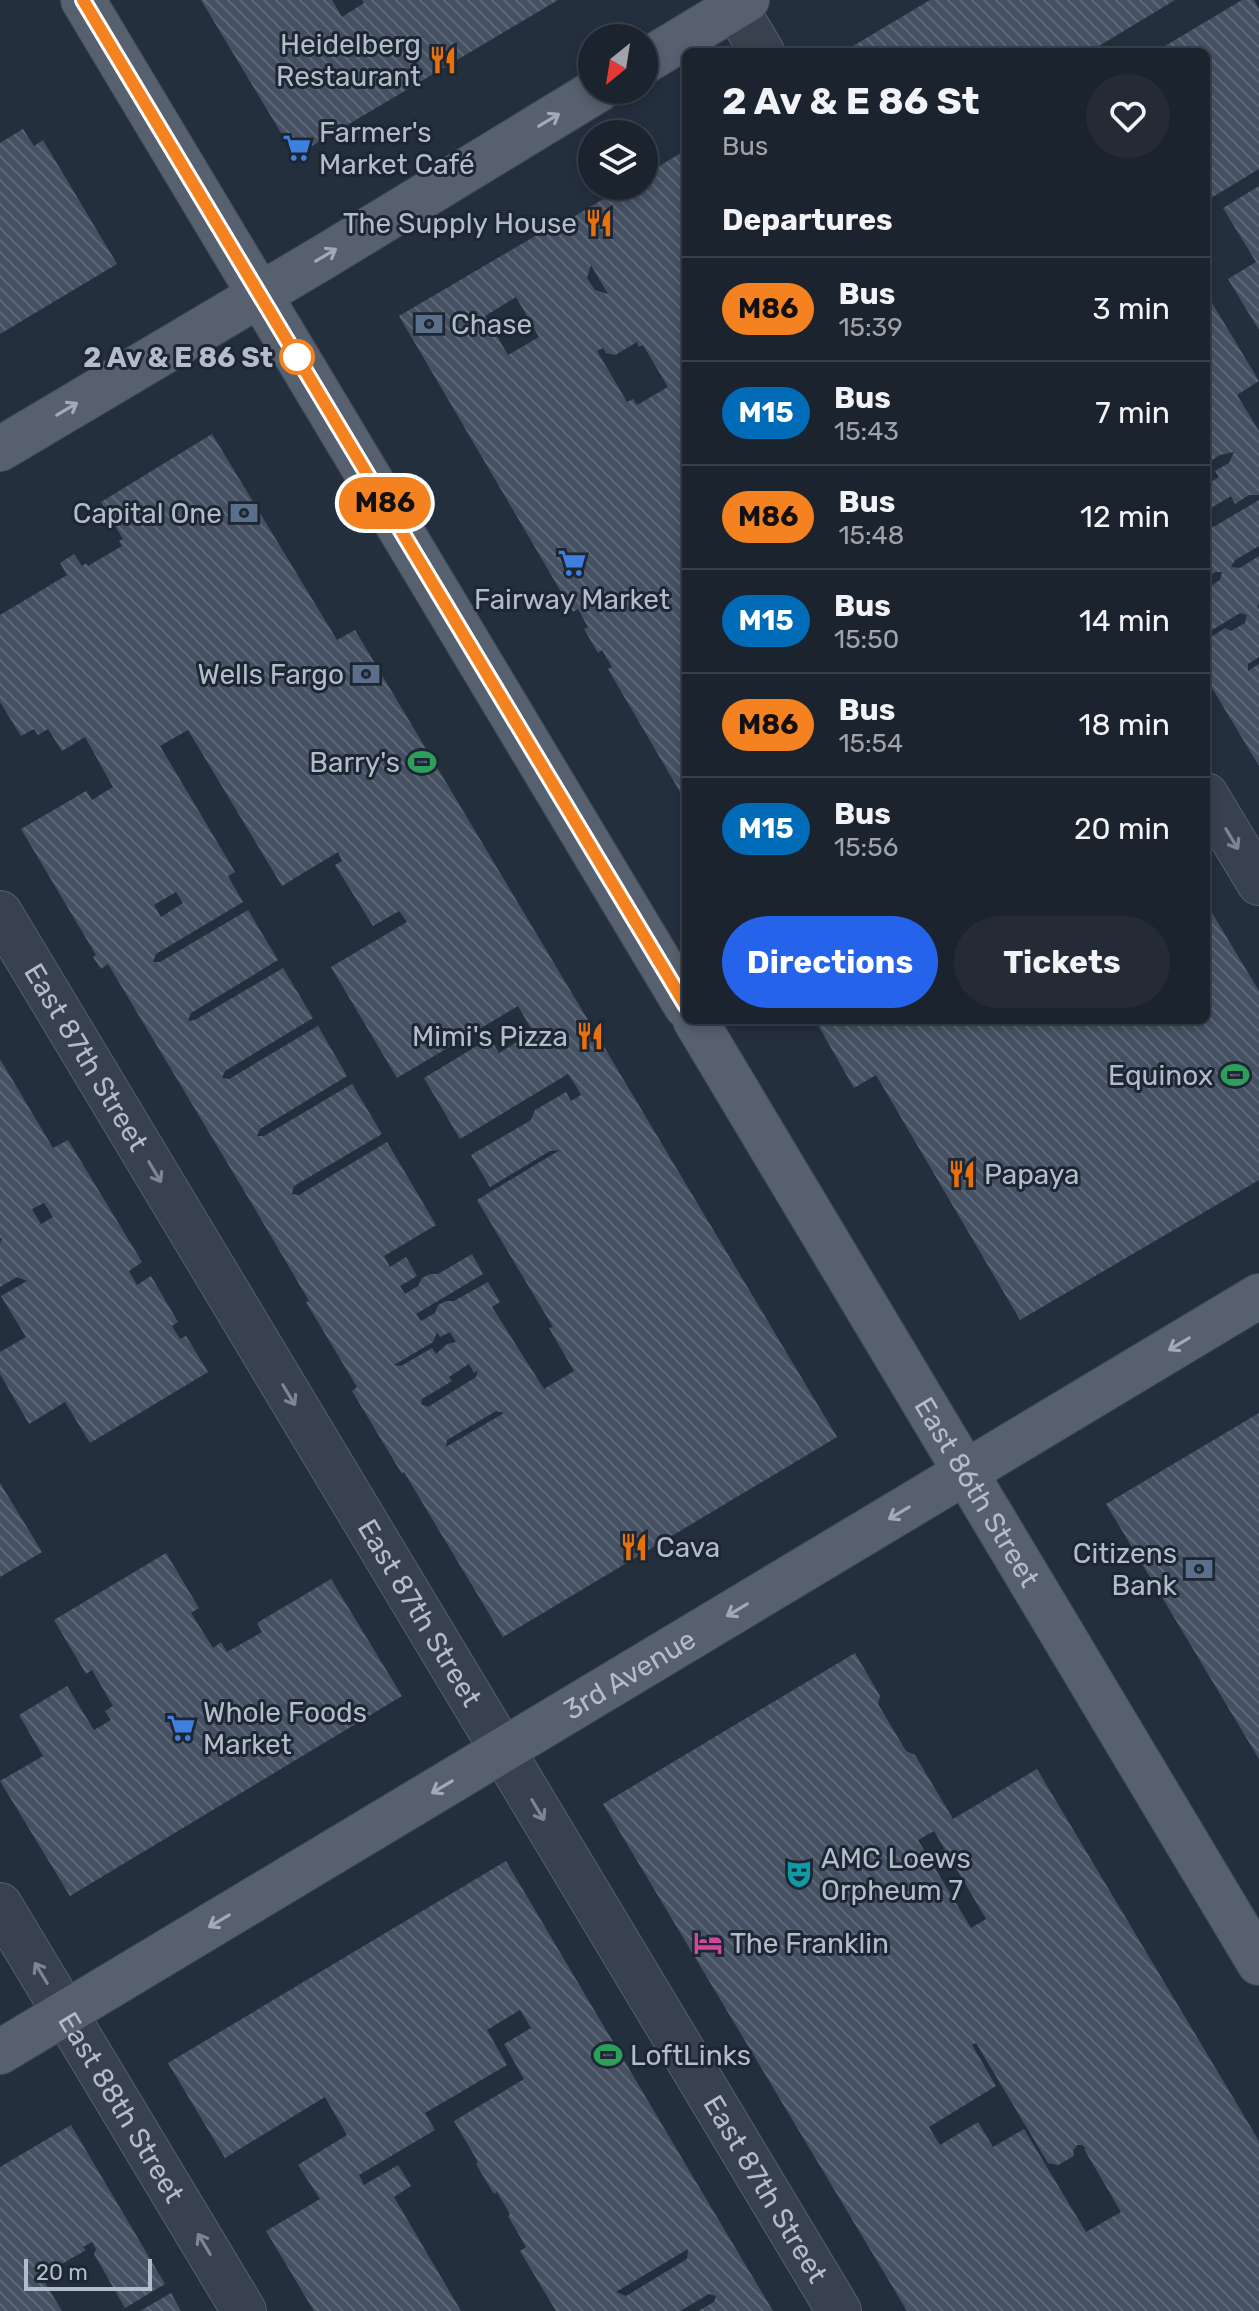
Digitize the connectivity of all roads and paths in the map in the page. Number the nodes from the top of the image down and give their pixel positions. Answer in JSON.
{"nodes":[{"id":1,"x":83,"y":0,"type":"edge"},
{"id":2,"x":738,"y":2,"type":"edge"},
{"id":3,"x":760,"y":48,"type":"edge"},
{"id":4,"x":658,"y":53,"type":"edge"},
{"id":5,"x":578,"y":102,"type":"edge"},
{"id":6,"x":259,"y":295,"type":"junction"},
{"id":7,"x":0,"y":449,"type":"edge"},
{"id":8,"x":1210,"y":802,"type":"edge"},
{"id":9,"x":1259,"y":883,"type":"edge"},
{"id":10,"x":0,"y":913,"type":"edge"},
{"id":11,"x":682,"y":999,"type":"edge"},
{"id":12,"x":697,"y":1024,"type":"edge"},
{"id":13,"x":1259,"y":1296,"type":"edge"},
{"id":14,"x":966,"y":1473,"type":"junction"},
{"id":15,"x":503,"y":1751,"type":"junction"},
{"id":16,"x":0,"y":1905,"type":"edge"},
{"id":17,"x":1259,"y":1963,"type":"edge"},
{"id":18,"x":66,"y":2013,"type":"junction"},
{"id":19,"x":0,"y":2052,"type":"edge"},
{"id":20,"x":244,"y":2311,"type":"edge"},
{"id":21,"x":839,"y":2311,"type":"edge"}],
"edges":[{"from":1,"to":6,"type":"main road"},
{"from":2,"to":3,"type":"street"},
{"from":2,"to":4,"type":"main road"},
{"from":6,"to":5,"type":"main road","one_way":true},
{"from":7,"to":6,"type":"main road","one_way":true},
{"from":6,"to":11,"type":"main road"},
{"from":8,"to":9,"type":"street","one_way":true},
{"from":10,"to":15,"type":"street","name":"East 87th Street","one_way":true},
{"from":12,"to":14,"type":"main road","name":"East 86th Street"},
{"from":13,"to":14,"type":"main road","name":"3rd Avenue","one_way":true},
{"from":14,"to":15,"type":"main road","name":"3rd Avenue","one_way":true},
{"from":14,"to":17,"type":"main road","name":"East 86th Street"},
{"from":15,"to":18,"type":"main road","name":"3rd Avenue","one_way":true},
{"from":15,"to":21,"type":"street","name":"East 87th Street","one_way":true},
{"from":18,"to":16,"type":"street","name":"East 88th Street","one_way":true},
{"from":18,"to":19,"type":"main road","name":"3rd Avenue"},
{"from":20,"to":18,"type":"street","name":"East 88th Street","one_way":true}]}
